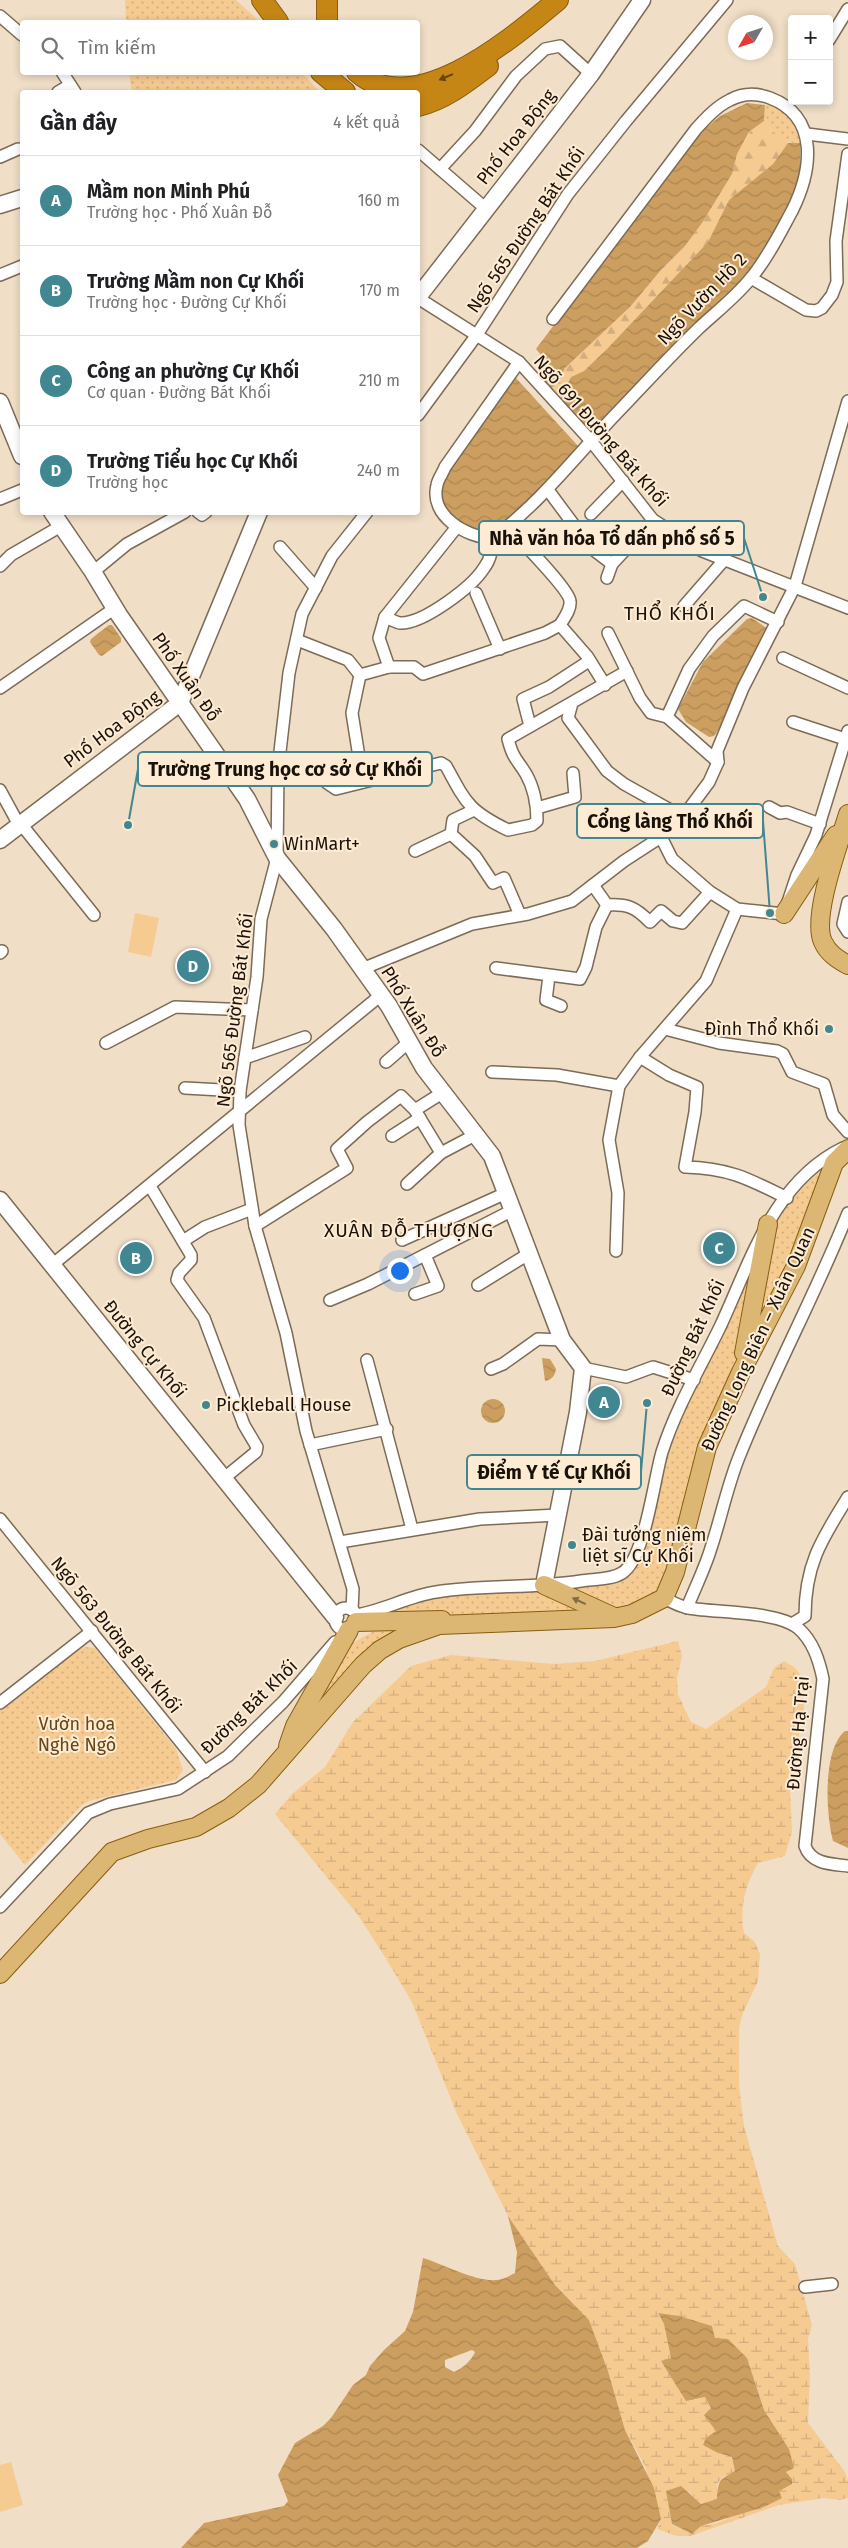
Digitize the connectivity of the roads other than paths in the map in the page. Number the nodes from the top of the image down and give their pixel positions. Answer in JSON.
{"nodes":[{"id":1,"x":257,"y":0,"type":"edge"},
{"id":2,"x":262,"y":0,"type":"edge"},
{"id":3,"x":328,"y":0,"type":"edge"},
{"id":4,"x":558,"y":0,"type":"edge"},
{"id":5,"x":642,"y":0,"type":"edge"},
{"id":6,"x":727,"y":0,"type":"edge"},
{"id":7,"x":848,"y":9,"type":"edge"},
{"id":8,"x":0,"y":16,"type":"edge"},
{"id":9,"x":276,"y":20,"type":"edge"},
{"id":10,"x":277,"y":20,"type":"edge"},
{"id":11,"x":327,"y":20,"type":"edge"},
{"id":12,"x":531,"y":22,"type":"junction"},
{"id":13,"x":20,"y":33,"type":"edge"},
{"id":14,"x":833,"y":33,"type":"edge"},
{"id":15,"x":591,"y":74,"type":"junction"},
{"id":16,"x":64,"y":75,"type":"edge"},
{"id":17,"x":325,"y":75,"type":"edge"},
{"id":18,"x":362,"y":75,"type":"edge"},
{"id":19,"x":73,"y":89,"type":"edge"},
{"id":20,"x":343,"y":90,"type":"edge"},
{"id":21,"x":788,"y":103,"type":"edge"},
{"id":22,"x":420,"y":105,"type":"edge"},
{"id":23,"x":791,"y":105,"type":"edge"},
{"id":24,"x":807,"y":134,"type":"junction"},
{"id":25,"x":848,"y":139,"type":"edge"},
{"id":26,"x":18,"y":149,"type":"dead end"},
{"id":27,"x":420,"y":152,"type":"edge"},
{"id":28,"x":848,"y":154,"type":"edge"},
{"id":29,"x":0,"y":157,"type":"edge"},
{"id":30,"x":440,"y":169,"type":"junction"},
{"id":31,"x":20,"y":199,"type":"edge"},
{"id":32,"x":0,"y":205,"type":"edge"},
{"id":33,"x":485,"y":208,"type":"junction"},
{"id":34,"x":20,"y":267,"type":"edge"},
{"id":35,"x":0,"y":275,"type":"edge"},
{"id":36,"x":751,"y":278,"type":"junction"},
{"id":37,"x":420,"y":294,"type":"edge"},
{"id":38,"x":420,"y":298,"type":"edge"},
{"id":39,"x":553,"y":319,"type":"dead end"},
{"id":40,"x":476,"y":336,"type":"junction"},
{"id":41,"x":518,"y":362,"type":"junction"},
{"id":42,"x":848,"y":401,"type":"edge"},
{"id":43,"x":0,"y":402,"type":"edge"},
{"id":44,"x":420,"y":412,"type":"edge"},
{"id":45,"x":591,"y":441,"type":"junction"},
{"id":46,"x":20,"y":451,"type":"edge"},
{"id":47,"x":623,"y":481,"type":"junction"},
{"id":48,"x":548,"y":490,"type":"junction"},
{"id":49,"x":20,"y":491,"type":"edge"},
{"id":50,"x":0,"y":499,"type":"edge"},
{"id":51,"x":591,"y":514,"type":"dead end"},
{"id":52,"x":54,"y":515,"type":"edge"},
{"id":53,"x":180,"y":515,"type":"edge"},
{"id":54,"x":258,"y":515,"type":"edge"},
{"id":55,"x":365,"y":515,"type":"edge"},
{"id":56,"x":653,"y":520,"type":"junction"},
{"id":57,"x":60,"y":526,"type":"junction"},
{"id":58,"x":508,"y":527,"type":"junction"},
{"id":59,"x":456,"y":528,"type":"junction"},
{"id":60,"x":493,"y":538,"type":"junction"},
{"id":61,"x":280,"y":547,"type":"dead end"},
{"id":62,"x":725,"y":560,"type":"junction"},
{"id":63,"x":612,"y":564,"type":"junction"},
{"id":64,"x":0,"y":566,"type":"edge"},
{"id":65,"x":93,"y":572,"type":"junction"},
{"id":66,"x":607,"y":578,"type":"dead end"},
{"id":67,"x":795,"y":586,"type":"junction"},
{"id":68,"x":316,"y":588,"type":"junction"},
{"id":69,"x":476,"y":593,"type":"dead end"},
{"id":70,"x":684,"y":606,"type":"dead end"},
{"id":71,"x":115,"y":608,"type":"junction"},
{"id":72,"x":848,"y":608,"type":"edge"},
{"id":73,"x":385,"y":617,"type":"junction"},
{"id":74,"x":778,"y":622,"type":"junction"},
{"id":75,"x":560,"y":625,"type":"junction"},
{"id":76,"x":608,"y":633,"type":"dead end"},
{"id":77,"x":297,"y":640,"type":"junction"},
{"id":78,"x":500,"y":649,"type":"junction"},
{"id":79,"x":783,"y":658,"type":"dead end"},
{"id":80,"x":589,"y":661,"type":"junction"},
{"id":81,"x":389,"y":667,"type":"junction"},
{"id":82,"x":627,"y":671,"type":"junction"},
{"id":83,"x":360,"y":675,"type":"junction"},
{"id":84,"x":189,"y":682,"type":"junction"},
{"id":85,"x":168,"y":685,"type":"junction"},
{"id":86,"x":605,"y":685,"type":"junction"},
{"id":87,"x":0,"y":688,"type":"edge"},
{"id":88,"x":848,"y":688,"type":"edge"},
{"id":89,"x":180,"y":703,"type":"junction"},
{"id":90,"x":572,"y":703,"type":"junction"},
{"id":91,"x":666,"y":717,"type":"junction"},
{"id":92,"x":793,"y":722,"type":"dead end"},
{"id":93,"x":530,"y":726,"type":"junction"},
{"id":94,"x":847,"y":735,"type":"edge"},
{"id":95,"x":718,"y":762,"type":"junction"},
{"id":96,"x":278,"y":769,"type":"junction"},
{"id":97,"x":572,"y":773,"type":"dead end"},
{"id":98,"x":363,"y":782,"type":"junction"},
{"id":99,"x":0,"y":790,"type":"edge"},
{"id":100,"x":768,"y":807,"type":"dead end"},
{"id":101,"x":537,"y":808,"type":"junction"},
{"id":102,"x":474,"y":810,"type":"junction"},
{"id":103,"x":848,"y":816,"type":"edge"},
{"id":104,"x":683,"y":818,"type":"junction"},
{"id":105,"x":820,"y":824,"type":"junction"},
{"id":106,"x":20,"y":825,"type":"junction"},
{"id":107,"x":451,"y":834,"type":"junction"},
{"id":108,"x":661,"y":837,"type":"junction"},
{"id":109,"x":0,"y":840,"type":"edge"},
{"id":110,"x":415,"y":851,"type":"dead end"},
{"id":111,"x":277,"y":858,"type":"junction"},
{"id":112,"x":593,"y":885,"type":"junction"},
{"id":113,"x":710,"y":892,"type":"junction"},
{"id":114,"x":848,"y":902,"type":"edge"},
{"id":115,"x":607,"y":905,"type":"junction"},
{"id":116,"x":737,"y":909,"type":"junction"},
{"id":117,"x":784,"y":914,"type":"junction"},
{"id":118,"x":94,"y":915,"type":"dead end"},
{"id":119,"x":520,"y":915,"type":"junction"},
{"id":120,"x":848,"y":932,"type":"edge"},
{"id":121,"x":848,"y":964,"type":"edge"},
{"id":122,"x":496,"y":968,"type":"dead end"},
{"id":123,"x":362,"y":969,"type":"junction"},
{"id":124,"x":549,"y":976,"type":"junction"},
{"id":125,"x":381,"y":995,"type":"junction"},
{"id":126,"x":561,"y":1006,"type":"dead end"},
{"id":127,"x":252,"y":1010,"type":"junction"},
{"id":128,"x":665,"y":1029,"type":"junction"},
{"id":129,"x":305,"y":1036,"type":"dead end"},
{"id":130,"x":409,"y":1042,"type":"junction"},
{"id":131,"x":106,"y":1043,"type":"dead end"},
{"id":132,"x":640,"y":1057,"type":"junction"},
{"id":133,"x":245,"y":1058,"type":"junction"},
{"id":134,"x":386,"y":1062,"type":"dead end"},
{"id":135,"x":492,"y":1072,"type":"dead end"},
{"id":136,"x":619,"y":1086,"type":"junction"},
{"id":137,"x":185,"y":1088,"type":"dead end"},
{"id":138,"x":240,"y":1091,"type":"junction"},
{"id":139,"x":442,"y":1093,"type":"junction"},
{"id":140,"x":240,"y":1112,"type":"junction"},
{"id":141,"x":417,"y":1114,"type":"junction"},
{"id":142,"x":848,"y":1132,"type":"edge"},
{"id":143,"x":475,"y":1135,"type":"junction"},
{"id":144,"x":392,"y":1136,"type":"dead end"},
{"id":145,"x":848,"y":1148,"type":"edge"},
{"id":146,"x":441,"y":1153,"type":"junction"},
{"id":147,"x":407,"y":1184,"type":"dead end"},
{"id":148,"x":150,"y":1186,"type":"junction"},
{"id":149,"x":506,"y":1193,"type":"junction"},
{"id":150,"x":787,"y":1198,"type":"junction"},
{"id":151,"x":0,"y":1200,"type":"edge"},
{"id":152,"x":252,"y":1209,"type":"junction"},
{"id":153,"x":513,"y":1210,"type":"junction"},
{"id":154,"x":848,"y":1213,"type":"edge"},
{"id":155,"x":768,"y":1224,"type":"junction"},
{"id":156,"x":255,"y":1226,"type":"junction"},
{"id":157,"x":402,"y":1240,"type":"dead end"},
{"id":158,"x":183,"y":1241,"type":"junction"},
{"id":159,"x":616,"y":1251,"type":"dead end"},
{"id":160,"x":530,"y":1253,"type":"junction"},
{"id":161,"x":425,"y":1255,"type":"junction"},
{"id":162,"x":52,"y":1266,"type":"junction"},
{"id":163,"x":478,"y":1285,"type":"dead end"},
{"id":164,"x":415,"y":1294,"type":"dead end"},
{"id":165,"x":330,"y":1300,"type":"dead end"},
{"id":166,"x":562,"y":1340,"type":"junction"},
{"id":167,"x":367,"y":1360,"type":"dead end"},
{"id":168,"x":583,"y":1368,"type":"junction"},
{"id":169,"x":491,"y":1369,"type":"dead end"},
{"id":170,"x":740,"y":1372,"type":"junction"},
{"id":171,"x":694,"y":1380,"type":"junction"},
{"id":172,"x":387,"y":1429,"type":"junction"},
{"id":173,"x":310,"y":1445,"type":"junction"},
{"id":174,"x":223,"y":1479,"type":"junction"},
{"id":175,"x":848,"y":1497,"type":"edge"},
{"id":176,"x":558,"y":1515,"type":"junction"},
{"id":177,"x":0,"y":1519,"type":"edge"},
{"id":178,"x":412,"y":1529,"type":"junction"},
{"id":179,"x":340,"y":1542,"type":"junction"},
{"id":180,"x":544,"y":1585,"type":"junction"},
{"id":181,"x":664,"y":1598,"type":"junction"},
{"id":182,"x":687,"y":1608,"type":"junction"},
{"id":183,"x":614,"y":1618,"type":"junction"},
{"id":184,"x":348,"y":1621,"type":"junction"},
{"id":185,"x":477,"y":1624,"type":"junction"},
{"id":186,"x":792,"y":1624,"type":"junction"},
{"id":187,"x":92,"y":1631,"type":"junction"},
{"id":188,"x":0,"y":1702,"type":"edge"},
{"id":189,"x":284,"y":1758,"type":"junction"},
{"id":190,"x":206,"y":1772,"type":"junction"},
{"id":191,"x":848,"y":1866,"type":"edge"},
{"id":192,"x":0,"y":1907,"type":"edge"},
{"id":193,"x":21,"y":1950,"type":"junction"},
{"id":194,"x":0,"y":1964,"type":"edge"},
{"id":195,"x":0,"y":1974,"type":"edge"},
{"id":196,"x":832,"y":2284,"type":"dead end"},
{"id":197,"x":805,"y":2287,"type":"dead end"}],
"edges":[{"from":1,"to":9,"type":"street"},
{"from":2,"to":10,"type":"highway"},
{"from":3,"to":11,"type":"highway"},
{"from":4,"to":12,"type":"highway"},
{"from":5,"to":15,"type":"street","name":"Phố Hoa Động"},
{"from":6,"to":40,"type":"street","name":"Ngõ 565 Đường Bát Khối"},
{"from":7,"to":14,"type":"street"},
{"from":8,"to":13,"type":"street"},
{"from":12,"to":18,"type":"highway","one_way":true},
{"from":12,"to":22,"type":"highway"},
{"from":15,"to":30,"type":"street"},
{"from":15,"to":33,"type":"street","name":"Phố Hoa Động"},
{"from":16,"to":19,"type":"street"},
{"from":17,"to":20,"type":"highway"},
{"from":21,"to":39,"type":"street"},
{"from":23,"to":24,"type":"street"},
{"from":24,"to":25,"type":"street"},
{"from":24,"to":36,"type":"street","name":"Ngõ Vườn Hồ 2"},
{"from":26,"to":29,"type":"street"},
{"from":27,"to":30,"type":"street"},
{"from":28,"to":36,"type":"street"},
{"from":30,"to":33,"type":"street"},
{"from":31,"to":32,"type":"street"},
{"from":33,"to":37,"type":"street","name":"Phố Hoa Động"},
{"from":34,"to":35,"type":"street"},
{"from":36,"to":45,"type":"street","name":"Ngõ Vườn Hồ 2"},
{"from":38,"to":40,"type":"street","name":"Ngõ 691 Đường Bát Khối"},
{"from":40,"to":41,"type":"street","name":"Ngõ 691 Đường Bát Khối"},
{"from":40,"to":44,"type":"street","name":"Ngõ 565 Đường Bát Khối"},
{"from":41,"to":45,"type":"street","name":"Ngõ 691 Đường Bát Khối"},
{"from":41,"to":59,"type":"street"},
{"from":42,"to":67,"type":"street"},
{"from":43,"to":46,"type":"street"},
{"from":45,"to":47,"type":"street","name":"Ngõ 691 Đường Bát Khối"},
{"from":45,"to":48,"type":"street","name":"Ngõ Vườn Hồ 2"},
{"from":47,"to":51,"type":"street"},
{"from":47,"to":56,"type":"street","name":"Ngõ 691 Đường Bát Khối"},
{"from":48,"to":58,"type":"street","name":"Ngõ Vườn Hồ 2"},
{"from":48,"to":63,"type":"street"},
{"from":49,"to":50,"type":"street"},
{"from":52,"to":57,"type":"street","name":"Phố Xuân Đỗ"},
{"from":53,"to":65,"type":"street"},
{"from":54,"to":84,"type":"street","name":"Phố Hoa Động"},
{"from":55,"to":68,"type":"street","name":"Ngõ 565 Đường Bát Khối"},
{"from":56,"to":62,"type":"street","name":"Ngõ 691 Đường Bát Khối"},
{"from":56,"to":63,"type":"street"},
{"from":57,"to":64,"type":"street"},
{"from":57,"to":65,"type":"street","name":"Phố Xuân Đỗ"},
{"from":58,"to":60,"type":"street","name":"Ngõ Vườn Hồ 2"},
{"from":58,"to":75,"type":"street"},
{"from":59,"to":60,"type":"street"},
{"from":59,"to":73,"type":"street"},
{"from":60,"to":73,"type":"street"},
{"from":61,"to":68,"type":"street"},
{"from":62,"to":67,"type":"street","name":"Ngõ 691 Đường Bát Khối"},
{"from":62,"to":70,"type":"street"},
{"from":63,"to":66,"type":"street"},
{"from":65,"to":71,"type":"street","name":"Phố Xuân Đỗ"},
{"from":67,"to":72,"type":"street","name":"Ngõ 691 Đường Bát Khối"},
{"from":67,"to":74,"type":"street"},
{"from":68,"to":77,"type":"street","name":"Ngõ 565 Đường Bát Khối"},
{"from":69,"to":78,"type":"street"},
{"from":71,"to":85,"type":"street","name":"Phố Xuân Đỗ"},
{"from":71,"to":87,"type":"street"},
{"from":73,"to":81,"type":"street"},
{"from":74,"to":91,"type":"street"},
{"from":74,"to":95,"type":"street"},
{"from":75,"to":78,"type":"street"},
{"from":75,"to":80,"type":"street"},
{"from":76,"to":82,"type":"street"},
{"from":77,"to":83,"type":"street"},
{"from":77,"to":96,"type":"street","name":"Ngõ 565 Đường Bát Khối"},
{"from":78,"to":81,"type":"street"},
{"from":79,"to":88,"type":"street"},
{"from":80,"to":86,"type":"street"},
{"from":80,"to":93,"type":"street"},
{"from":81,"to":83,"type":"street"},
{"from":82,"to":86,"type":"street"},
{"from":82,"to":91,"type":"street"},
{"from":83,"to":98,"type":"street"},
{"from":84,"to":85,"type":"street"},
{"from":84,"to":89,"type":"street","name":"Phố Hoa Động"},
{"from":85,"to":89,"type":"street","name":"Phố Xuân Đỗ"},
{"from":86,"to":90,"type":"street"},
{"from":89,"to":106,"type":"street","name":"Phố Hoa Động"},
{"from":89,"to":111,"type":"street","name":"Phố Xuân Đỗ"},
{"from":90,"to":93,"type":"street"},
{"from":90,"to":104,"type":"street"},
{"from":91,"to":95,"type":"street"},
{"from":92,"to":94,"type":"street"},
{"from":93,"to":101,"type":"street"},
{"from":94,"to":105,"type":"street"},
{"from":95,"to":104,"type":"street"},
{"from":96,"to":98,"type":"street"},
{"from":96,"to":111,"type":"street","name":"Ngõ 565 Đường Bát Khối"},
{"from":97,"to":101,"type":"street"},
{"from":98,"to":102,"type":"street"},
{"from":99,"to":106,"type":"street"},
{"from":100,"to":105,"type":"street"},
{"from":101,"to":102,"type":"street"},
{"from":102,"to":107,"type":"street"},
{"from":103,"to":117,"type":"main road"},
{"from":103,"to":121,"type":"main road"},
{"from":104,"to":108,"type":"street"},
{"from":105,"to":117,"type":"street"},
{"from":106,"to":109,"type":"street","name":"Phố Hoa Động"},
{"from":106,"to":118,"type":"street"},
{"from":107,"to":110,"type":"street"},
{"from":107,"to":119,"type":"street"},
{"from":108,"to":112,"type":"street"},
{"from":108,"to":113,"type":"street"},
{"from":111,"to":123,"type":"street","name":"Phố Xuân Đỗ"},
{"from":111,"to":127,"type":"street","name":"Ngõ 565 Đường Bát Khối"},
{"from":112,"to":115,"type":"street"},
{"from":112,"to":119,"type":"street"},
{"from":113,"to":115,"type":"street"},
{"from":113,"to":116,"type":"street"},
{"from":114,"to":120,"type":"street"},
{"from":115,"to":124,"type":"street"},
{"from":116,"to":117,"type":"street"},
{"from":116,"to":128,"type":"street"},
{"from":119,"to":123,"type":"street"},
{"from":122,"to":124,"type":"street"},
{"from":123,"to":125,"type":"street","name":"Phố Xuân Đỗ"},
{"from":124,"to":126,"type":"street"},
{"from":125,"to":130,"type":"street","name":"Phố Xuân Đỗ"},
{"from":125,"to":140,"type":"street"},
{"from":127,"to":131,"type":"street"},
{"from":127,"to":133,"type":"street","name":"Ngõ 565 Đường Bát Khối"},
{"from":128,"to":132,"type":"street"},
{"from":128,"to":142,"type":"street"},
{"from":129,"to":133,"type":"street"},
{"from":130,"to":134,"type":"street"},
{"from":130,"to":139,"type":"street","name":"Phố Xuân Đỗ"},
{"from":132,"to":136,"type":"street"},
{"from":132,"to":150,"type":"street"},
{"from":133,"to":138,"type":"street","name":"Ngõ 565 Đường Bát Khối"},
{"from":135,"to":136,"type":"street"},
{"from":136,"to":159,"type":"street"},
{"from":137,"to":138,"type":"street"},
{"from":138,"to":140,"type":"street","name":"Ngõ 565 Đường Bát Khối"},
{"from":139,"to":141,"type":"street"},
{"from":139,"to":143,"type":"street","name":"Phố Xuân Đỗ"},
{"from":140,"to":148,"type":"street"},
{"from":140,"to":152,"type":"street","name":"Ngõ 565 Đường Bát Khối"},
{"from":141,"to":144,"type":"street"},
{"from":141,"to":146,"type":"street"},
{"from":141,"to":156,"type":"street"},
{"from":143,"to":146,"type":"street"},
{"from":143,"to":149,"type":"street","name":"Phố Xuân Đỗ"},
{"from":145,"to":150,"type":"street","name":"Đường Bát Khối"},
{"from":145,"to":170,"type":"main road","name":"Đường Long Biên – Xuân Quan"},
{"from":146,"to":147,"type":"street"},
{"from":148,"to":158,"type":"street"},
{"from":148,"to":162,"type":"street"},
{"from":149,"to":153,"type":"street","name":"Phố Xuân Đỗ"},
{"from":149,"to":157,"type":"street"},
{"from":150,"to":155,"type":"street","name":"Đường Bát Khối"},
{"from":151,"to":162,"type":"street","name":"Đường Cự Khối"},
{"from":152,"to":156,"type":"street","name":"Ngõ 565 Đường Bát Khối"},
{"from":152,"to":158,"type":"street"},
{"from":153,"to":160,"type":"street","name":"Phố Xuân Đỗ"},
{"from":153,"to":161,"type":"street"},
{"from":154,"to":182,"type":"street"},
{"from":155,"to":170,"type":"main road"},
{"from":155,"to":171,"type":"street","name":"Đường Bát Khối"},
{"from":156,"to":173,"type":"street","name":"Ngõ 565 Đường Bát Khối"},
{"from":158,"to":174,"type":"street"},
{"from":160,"to":163,"type":"street"},
{"from":160,"to":166,"type":"street","name":"Phố Xuân Đỗ"},
{"from":161,"to":164,"type":"street"},
{"from":161,"to":165,"type":"street"},
{"from":162,"to":174,"type":"street","name":"Đường Cự Khối"},
{"from":166,"to":168,"type":"street","name":"Phố Xuân Đỗ"},
{"from":166,"to":169,"type":"street"},
{"from":167,"to":172,"type":"street"},
{"from":168,"to":171,"type":"street"},
{"from":168,"to":176,"type":"street"},
{"from":170,"to":181,"type":"main road","name":"Đường Long Biên – Xuân Quan"},
{"from":171,"to":180,"type":"street","name":"Đường Bát Khối"},
{"from":172,"to":173,"type":"street"},
{"from":172,"to":178,"type":"street"},
{"from":173,"to":179,"type":"street","name":"Ngõ 565 Đường Bát Khối"},
{"from":174,"to":184,"type":"street","name":"Đường Cự Khối"},
{"from":175,"to":186,"type":"street"},
{"from":176,"to":178,"type":"street"},
{"from":176,"to":180,"type":"street"},
{"from":177,"to":187,"type":"street","name":"Ngõ 563 Đường Bát Khối"},
{"from":178,"to":179,"type":"street"},
{"from":179,"to":184,"type":"street","name":"Ngõ 565 Đường Bát Khối"},
{"from":183,"to":180,"type":"main road","one_way":true},
{"from":180,"to":184,"type":"street","name":"Đường Bát Khối"},
{"from":181,"to":182,"type":"street"},
{"from":181,"to":183,"type":"main road"},
{"from":182,"to":186,"type":"street"},
{"from":183,"to":185,"type":"main road"},
{"from":184,"to":185,"type":"main road"},
{"from":184,"to":189,"type":"main road"},
{"from":184,"to":190,"type":"street","name":"Đường Bát Khối"},
{"from":185,"to":189,"type":"main road"},
{"from":186,"to":191,"type":"street","name":"Đường Hạ Trại"},
{"from":187,"to":188,"type":"street"},
{"from":187,"to":190,"type":"street","name":"Ngõ 563 Đường Bát Khối"},
{"from":189,"to":193,"type":"main road"},
{"from":190,"to":192,"type":"street","name":"Đường Bát Khối"},
{"from":193,"to":194,"type":"main road"},
{"from":193,"to":195,"type":"main road"},
{"from":196,"to":197,"type":"street"}]}
